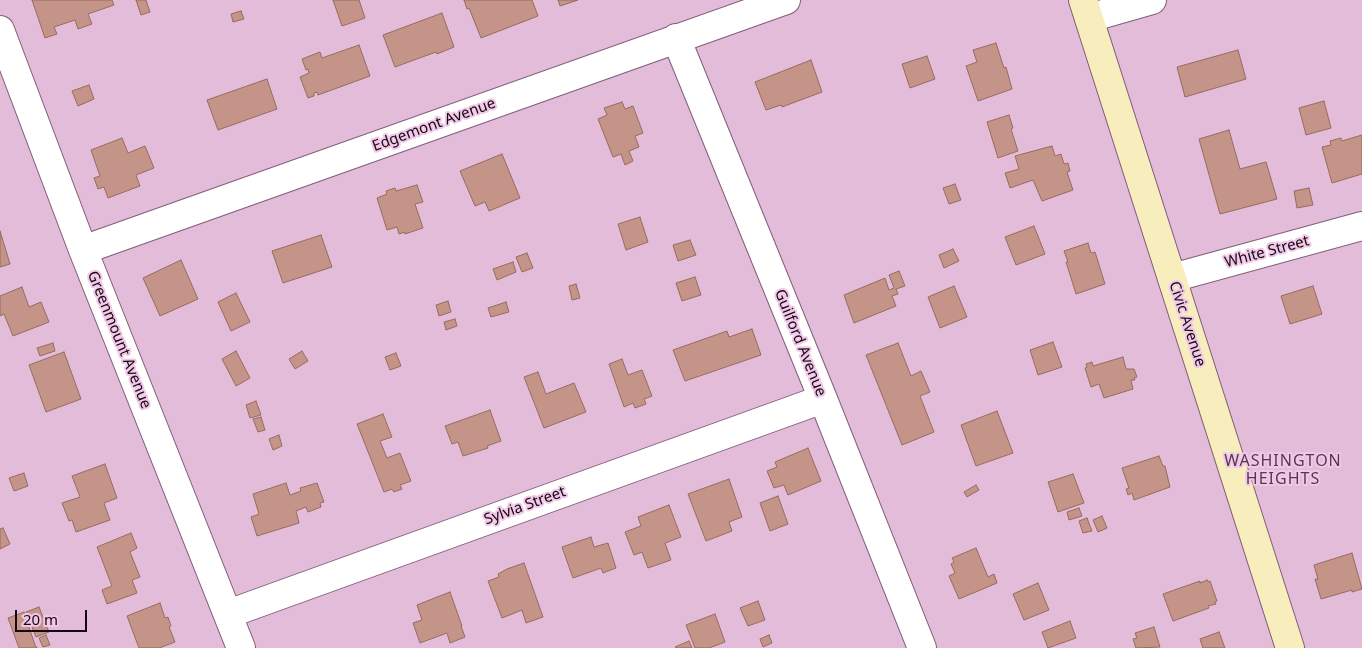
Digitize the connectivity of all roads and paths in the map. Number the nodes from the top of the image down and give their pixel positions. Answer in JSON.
{"nodes":[{"id":1,"x":786,"y":0,"type":"edge"},
{"id":2,"x":1152,"y":0,"type":"edge"},
{"id":3,"x":1086,"y":9,"type":"edge"},
{"id":4,"x":0,"y":30,"type":"edge"},
{"id":5,"x":676,"y":38,"type":"junction"},
{"id":6,"x":1362,"y":226,"type":"edge"},
{"id":7,"x":83,"y":250,"type":"junction"},
{"id":8,"x":1172,"y":278,"type":"junction"},
{"id":9,"x":823,"y":399,"type":"junction"},
{"id":10,"x":228,"y":614,"type":"junction"},
{"id":11,"x":242,"y":648,"type":"edge"},
{"id":12,"x":922,"y":648,"type":"edge"},
{"id":13,"x":1290,"y":648,"type":"edge"}],
"edges":[{"from":1,"to":5,"type":"street","name":"Edgemont Avenue"},
{"from":2,"to":3,"type":"street"},
{"from":3,"to":8,"type":"street","name":"Civic Avenue"},
{"from":4,"to":7,"type":"street","name":"Greenmount Avenue"},
{"from":5,"to":7,"type":"street","name":"Edgemont Avenue"},
{"from":5,"to":9,"type":"street","name":"Guilford Avenue"},
{"from":6,"to":8,"type":"street","name":"White Street"},
{"from":7,"to":10,"type":"street","name":"Greenmount Avenue"},
{"from":8,"to":13,"type":"street","name":"Civic Avenue"},
{"from":9,"to":10,"type":"street","name":"Sylvia Street"},
{"from":9,"to":12,"type":"street","name":"Guilford Avenue"},
{"from":10,"to":11,"type":"street","name":"Greenmount Avenue"}]}
